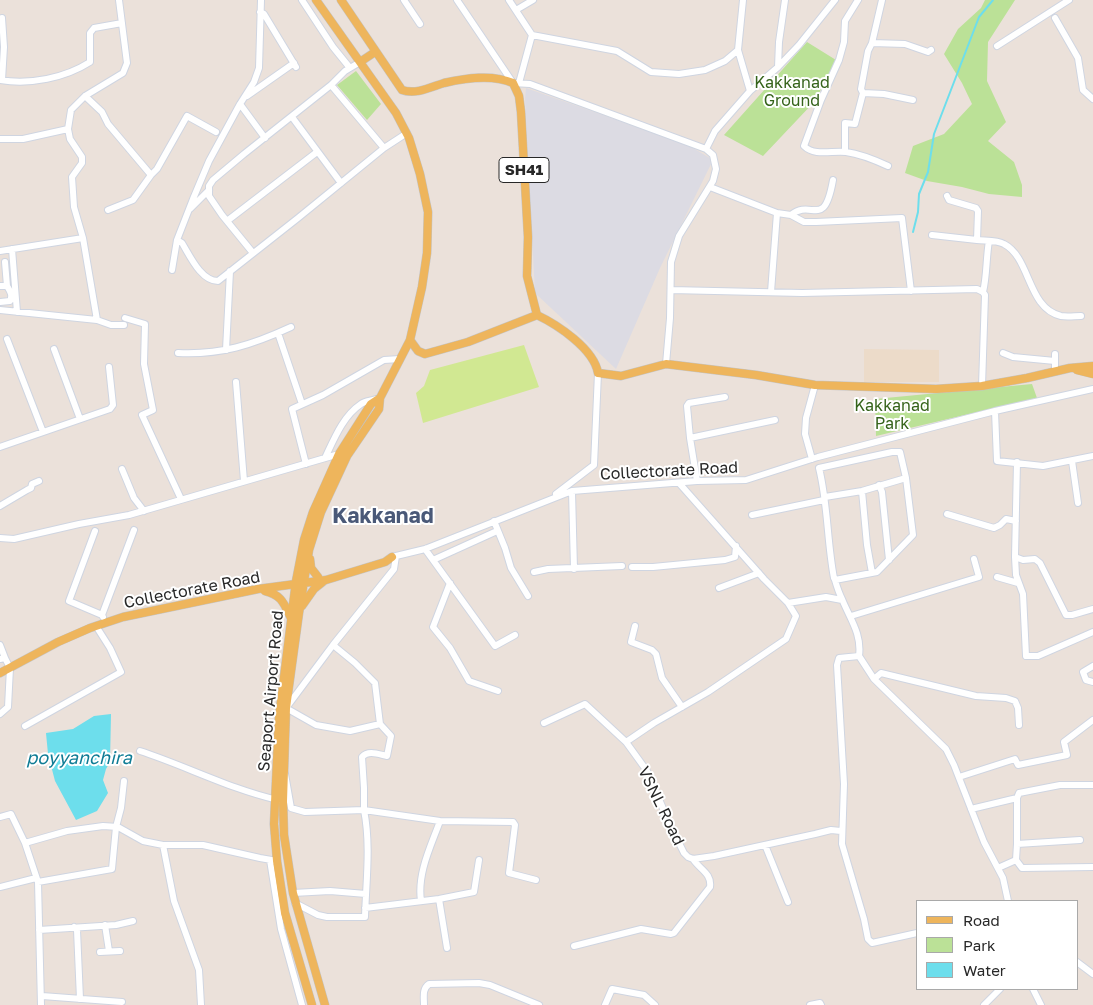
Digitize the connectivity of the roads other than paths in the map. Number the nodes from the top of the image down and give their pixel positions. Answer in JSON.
{"nodes":[{"id":1,"x":119,"y":0,"type":"edge"},
{"id":2,"x":261,"y":0,"type":"edge"},
{"id":3,"x":302,"y":0,"type":"edge"},
{"id":4,"x":316,"y":0,"type":"edge"},
{"id":5,"x":341,"y":0,"type":"edge"},
{"id":6,"x":404,"y":0,"type":"edge"},
{"id":7,"x":457,"y":0,"type":"edge"},
{"id":8,"x":509,"y":0,"type":"edge"},
{"id":9,"x":533,"y":0,"type":"edge"},
{"id":10,"x":743,"y":0,"type":"edge"},
{"id":11,"x":785,"y":0,"type":"edge"},
{"id":12,"x":835,"y":0,"type":"edge"},
{"id":13,"x":858,"y":0,"type":"edge"},
{"id":14,"x":882,"y":0,"type":"edge"},
{"id":15,"x":1068,"y":0,"type":"edge"},
{"id":16,"x":516,"y":10,"type":"junction"},
{"id":17,"x":260,"y":12,"type":"junction"},
{"id":18,"x":2,"y":18,"type":"dead end"},
{"id":19,"x":1055,"y":18,"type":"dead end"},
{"id":20,"x":122,"y":23,"type":"junction"},
{"id":21,"x":420,"y":24,"type":"dead end"},
{"id":22,"x":532,"y":36,"type":"junction"},
{"id":23,"x":872,"y":43,"type":"junction"},
{"id":24,"x":997,"y":46,"type":"dead end"},
{"id":25,"x":738,"y":50,"type":"junction"},
{"id":26,"x":931,"y":50,"type":"dead end"},
{"id":27,"x":375,"y":52,"type":"junction"},
{"id":28,"x":360,"y":62,"type":"junction"},
{"id":29,"x":778,"y":67,"type":"junction"},
{"id":30,"x":350,"y":68,"type":"junction"},
{"id":31,"x":1,"y":80,"type":"edge"},
{"id":32,"x":516,"y":83,"type":"junction"},
{"id":33,"x":331,"y":85,"type":"junction"},
{"id":34,"x":750,"y":91,"type":"junction"},
{"id":35,"x":863,"y":93,"type":"junction"},
{"id":36,"x":85,"y":96,"type":"junction"},
{"id":37,"x":1093,"y":99,"type":"edge"},
{"id":38,"x":913,"y":100,"type":"dead end"},
{"id":39,"x":242,"y":101,"type":"junction"},
{"id":40,"x":292,"y":117,"type":"junction"},
{"id":41,"x":68,"y":130,"type":"junction"},
{"id":42,"x":216,"y":132,"type":"dead end"},
{"id":43,"x":407,"y":133,"type":"junction"},
{"id":44,"x":266,"y":138,"type":"junction"},
{"id":45,"x":0,"y":139,"type":"edge"},
{"id":46,"x":384,"y":148,"type":"junction"},
{"id":47,"x":706,"y":149,"type":"junction"},
{"id":48,"x":317,"y":152,"type":"junction"},
{"id":49,"x":845,"y":152,"type":"junction"},
{"id":50,"x":888,"y":166,"type":"dead end"},
{"id":51,"x":151,"y":175,"type":"junction"},
{"id":52,"x":833,"y":180,"type":"dead end"},
{"id":53,"x":341,"y":183,"type":"junction"},
{"id":54,"x":710,"y":187,"type":"junction"},
{"id":55,"x":209,"y":190,"type":"junction"},
{"id":56,"x":947,"y":196,"type":"dead end"},
{"id":57,"x":189,"y":209,"type":"junction"},
{"id":58,"x":108,"y":210,"type":"dead end"},
{"id":59,"x":776,"y":213,"type":"junction"},
{"id":60,"x":791,"y":215,"type":"junction"},
{"id":61,"x":227,"y":221,"type":"junction"},
{"id":62,"x":932,"y":235,"type":"dead end"},
{"id":63,"x":82,"y":238,"type":"junction"},
{"id":64,"x":177,"y":240,"type":"junction"},
{"id":65,"x":977,"y":240,"type":"junction"},
{"id":66,"x":989,"y":241,"type":"junction"},
{"id":67,"x":12,"y":249,"type":"junction"},
{"id":68,"x":0,"y":250,"type":"edge"},
{"id":69,"x":253,"y":253,"type":"junction"},
{"id":70,"x":5,"y":262,"type":"dead end"},
{"id":71,"x":172,"y":270,"type":"dead end"},
{"id":72,"x":230,"y":271,"type":"junction"},
{"id":73,"x":3,"y":286,"type":"edge"},
{"id":74,"x":671,"y":290,"type":"junction"},
{"id":75,"x":911,"y":291,"type":"junction"},
{"id":76,"x":771,"y":292,"type":"junction"},
{"id":77,"x":983,"y":292,"type":"junction"},
{"id":78,"x":0,"y":302,"type":"edge"},
{"id":79,"x":0,"y":310,"type":"edge"},
{"id":80,"x":17,"y":312,"type":"junction"},
{"id":81,"x":537,"y":315,"type":"junction"},
{"id":82,"x":1081,"y":316,"type":"dead end"},
{"id":83,"x":97,"y":320,"type":"junction"},
{"id":84,"x":291,"y":327,"type":"dead end"},
{"id":85,"x":278,"y":333,"type":"junction"},
{"id":86,"x":7,"y":339,"type":"dead end"},
{"id":87,"x":410,"y":340,"type":"junction"},
{"id":88,"x":54,"y":348,"type":"dead end"},
{"id":89,"x":226,"y":350,"type":"junction"},
{"id":90,"x":178,"y":353,"type":"dead end"},
{"id":91,"x":1003,"y":353,"type":"dead end"},
{"id":92,"x":400,"y":359,"type":"junction"},
{"id":93,"x":666,"y":364,"type":"junction"},
{"id":94,"x":1093,"y":366,"type":"edge"},
{"id":95,"x":109,"y":367,"type":"dead end"},
{"id":96,"x":1070,"y":368,"type":"junction"},
{"id":97,"x":1055,"y":372,"type":"junction"},
{"id":98,"x":598,"y":373,"type":"junction"},
{"id":99,"x":1093,"y":374,"type":"edge"},
{"id":100,"x":236,"y":382,"type":"dead end"},
{"id":101,"x":815,"y":385,"type":"junction"},
{"id":102,"x":982,"y":386,"type":"junction"},
{"id":103,"x":1093,"y":389,"type":"edge"},
{"id":104,"x":725,"y":396,"type":"dead end"},
{"id":105,"x":380,"y":398,"type":"junction"},
{"id":106,"x":302,"y":404,"type":"junction"},
{"id":107,"x":995,"y":411,"type":"junction"},
{"id":108,"x":80,"y":419,"type":"junction"},
{"id":109,"x":775,"y":420,"type":"dead end"},
{"id":110,"x":43,"y":432,"type":"junction"},
{"id":111,"x":690,"y":438,"type":"junction"},
{"id":112,"x":0,"y":447,"type":"edge"},
{"id":113,"x":339,"y":454,"type":"junction"},
{"id":114,"x":1093,"y":456,"type":"edge"},
{"id":115,"x":326,"y":458,"type":"junction"},
{"id":116,"x":812,"y":459,"type":"junction"},
{"id":117,"x":1072,"y":461,"type":"junction"},
{"id":118,"x":1016,"y":462,"type":"junction"},
{"id":119,"x":306,"y":464,"type":"junction"},
{"id":120,"x":122,"y":469,"type":"dead end"},
{"id":121,"x":906,"y":478,"type":"junction"},
{"id":122,"x":39,"y":481,"type":"dead end"},
{"id":123,"x":244,"y":481,"type":"junction"},
{"id":124,"x":696,"y":481,"type":"junction"},
{"id":125,"x":679,"y":482,"type":"junction"},
{"id":126,"x":878,"y":485,"type":"junction"},
{"id":127,"x":572,"y":491,"type":"junction"},
{"id":128,"x":862,"y":491,"type":"junction"},
{"id":129,"x":551,"y":498,"type":"junction"},
{"id":130,"x":181,"y":499,"type":"junction"},
{"id":131,"x":825,"y":499,"type":"junction"},
{"id":132,"x":1078,"y":503,"type":"dead end"},
{"id":133,"x":0,"y":506,"type":"edge"},
{"id":134,"x":144,"y":511,"type":"junction"},
{"id":135,"x":947,"y":514,"type":"dead end"},
{"id":136,"x":752,"y":515,"type":"dead end"},
{"id":137,"x":494,"y":521,"type":"junction"},
{"id":138,"x":1016,"y":521,"type":"junction"},
{"id":139,"x":134,"y":530,"type":"dead end"},
{"id":140,"x":95,"y":531,"type":"dead end"},
{"id":141,"x":498,"y":531,"type":"junction"},
{"id":142,"x":0,"y":538,"type":"edge"},
{"id":143,"x":736,"y":546,"type":"junction"},
{"id":144,"x":425,"y":549,"type":"junction"},
{"id":145,"x":309,"y":550,"type":"junction"},
{"id":146,"x":395,"y":558,"type":"junction"},
{"id":147,"x":1015,"y":558,"type":"junction"},
{"id":148,"x":974,"y":559,"type":"dead end"},
{"id":149,"x":434,"y":560,"type":"junction"},
{"id":150,"x":889,"y":560,"type":"junction"},
{"id":151,"x":622,"y":566,"type":"dead end"},
{"id":152,"x":632,"y":567,"type":"dead end"},
{"id":153,"x":574,"y":568,"type":"junction"},
{"id":154,"x":534,"y":572,"type":"dead end"},
{"id":155,"x":759,"y":573,"type":"junction"},
{"id":156,"x":872,"y":573,"type":"junction"},
{"id":157,"x":318,"y":577,"type":"junction"},
{"id":158,"x":997,"y":577,"type":"dead end"},
{"id":159,"x":326,"y":580,"type":"junction"},
{"id":160,"x":835,"y":580,"type":"junction"},
{"id":161,"x":300,"y":581,"type":"junction"},
{"id":162,"x":1018,"y":582,"type":"junction"},
{"id":163,"x":450,"y":583,"type":"junction"},
{"id":164,"x":720,"y":588,"type":"dead end"},
{"id":165,"x":258,"y":590,"type":"junction"},
{"id":166,"x":528,"y":596,"type":"dead end"},
{"id":167,"x":842,"y":600,"type":"junction"},
{"id":168,"x":788,"y":602,"type":"junction"},
{"id":169,"x":1093,"y":609,"type":"edge"},
{"id":170,"x":299,"y":613,"type":"junction"},
{"id":171,"x":851,"y":616,"type":"junction"},
{"id":172,"x":291,"y":618,"type":"junction"},
{"id":173,"x":96,"y":626,"type":"junction"},
{"id":174,"x":635,"y":626,"type":"dead end"},
{"id":175,"x":1093,"y":632,"type":"edge"},
{"id":176,"x":515,"y":635,"type":"dead end"},
{"id":177,"x":0,"y":645,"type":"edge"},
{"id":178,"x":333,"y":646,"type":"junction"},
{"id":179,"x":859,"y":656,"type":"junction"},
{"id":180,"x":2,"y":658,"type":"edge"},
{"id":181,"x":1093,"y":666,"type":"edge"},
{"id":182,"x":10,"y":668,"type":"junction"},
{"id":183,"x":0,"y":673,"type":"edge"},
{"id":184,"x":874,"y":679,"type":"junction"},
{"id":185,"x":1093,"y":682,"type":"edge"},
{"id":186,"x":498,"y":691,"type":"dead end"},
{"id":187,"x":682,"y":707,"type":"junction"},
{"id":188,"x":286,"y":708,"type":"junction"},
{"id":189,"x":0,"y":714,"type":"edge"},
{"id":190,"x":1093,"y":720,"type":"edge"},
{"id":191,"x":544,"y":723,"type":"dead end"},
{"id":192,"x":380,"y":724,"type":"junction"},
{"id":193,"x":1019,"y":725,"type":"dead end"},
{"id":194,"x":25,"y":726,"type":"dead end"},
{"id":195,"x":626,"y":742,"type":"junction"},
{"id":196,"x":140,"y":751,"type":"dead end"},
{"id":197,"x":285,"y":773,"type":"junction"},
{"id":198,"x":959,"y":777,"type":"junction"},
{"id":199,"x":124,"y":781,"type":"dead end"},
{"id":200,"x":1093,"y":785,"type":"edge"},
{"id":201,"x":1017,"y":798,"type":"junction"},
{"id":202,"x":275,"y":799,"type":"junction"},
{"id":203,"x":283,"y":801,"type":"junction"},
{"id":204,"x":971,"y":809,"type":"junction"},
{"id":205,"x":364,"y":810,"type":"junction"},
{"id":206,"x":0,"y":817,"type":"edge"},
{"id":207,"x":440,"y":820,"type":"junction"},
{"id":208,"x":116,"y":827,"type":"junction"},
{"id":209,"x":841,"y":831,"type":"junction"},
{"id":210,"x":1080,"y":840,"type":"dead end"},
{"id":211,"x":25,"y":844,"type":"junction"},
{"id":212,"x":1017,"y":844,"type":"junction"},
{"id":213,"x":164,"y":845,"type":"junction"},
{"id":214,"x":765,"y":845,"type":"junction"},
{"id":215,"x":693,"y":859,"type":"junction"},
{"id":216,"x":274,"y":860,"type":"junction"},
{"id":217,"x":479,"y":860,"type":"dead end"},
{"id":218,"x":1016,"y":860,"type":"junction"},
{"id":219,"x":1093,"y":867,"type":"edge"},
{"id":220,"x":998,"y":868,"type":"junction"},
{"id":221,"x":37,"y":880,"type":"junction"},
{"id":222,"x":536,"y":880,"type":"dead end"},
{"id":223,"x":0,"y":887,"type":"edge"},
{"id":224,"x":293,"y":893,"type":"junction"},
{"id":225,"x":366,"y":894,"type":"junction"},
{"id":226,"x":439,"y":899,"type":"junction"},
{"id":227,"x":421,"y":900,"type":"junction"},
{"id":228,"x":1008,"y":900,"type":"edge"},
{"id":229,"x":788,"y":902,"type":"dead end"},
{"id":230,"x":295,"y":903,"type":"junction"},
{"id":231,"x":365,"y":908,"type":"junction"},
{"id":232,"x":133,"y":922,"type":"dead end"},
{"id":233,"x":105,"y":925,"type":"junction"},
{"id":234,"x":74,"y":927,"type":"junction"},
{"id":235,"x":40,"y":930,"type":"junction"},
{"id":236,"x":916,"y":933,"type":"edge"},
{"id":237,"x":574,"y":946,"type":"dead end"},
{"id":238,"x":446,"y":948,"type":"dead end"},
{"id":239,"x":109,"y":951,"type":"junction"},
{"id":240,"x":120,"y":951,"type":"dead end"},
{"id":241,"x":100,"y":952,"type":"dead end"},
{"id":242,"x":1078,"y":963,"type":"edge"},
{"id":243,"x":1093,"y":974,"type":"edge"},
{"id":244,"x":999,"y":990,"type":"edge"},
{"id":245,"x":1034,"y":990,"type":"edge"},
{"id":246,"x":42,"y":996,"type":"junction"},
{"id":247,"x":80,"y":999,"type":"junction"},
{"id":248,"x":122,"y":1002,"type":"dead end"},
{"id":249,"x":41,"y":1005,"type":"edge"},
{"id":250,"x":201,"y":1005,"type":"edge"},
{"id":251,"x":302,"y":1005,"type":"edge"},
{"id":252,"x":312,"y":1005,"type":"edge"},
{"id":253,"x":325,"y":1005,"type":"edge"},
{"id":254,"x":424,"y":1005,"type":"edge"},
{"id":255,"x":539,"y":1005,"type":"edge"},
{"id":256,"x":604,"y":1005,"type":"edge"},
{"id":257,"x":655,"y":1005,"type":"edge"},
{"id":258,"x":810,"y":1005,"type":"edge"},
{"id":259,"x":821,"y":1005,"type":"edge"},
{"id":260,"x":984,"y":1005,"type":"edge"},
{"id":261,"x":1041,"y":1005,"type":"edge"}],
"edges":[{"from":1,"to":20,"type":"street"},
{"from":2,"to":17,"type":"street"},
{"from":3,"to":30,"type":"street"},
{"from":4,"to":28,"type":"main road","name":"Seaport Airport Road"},
{"from":5,"to":27,"type":"main road"},
{"from":6,"to":21,"type":"street"},
{"from":7,"to":32,"type":"street"},
{"from":8,"to":16,"type":"street"},
{"from":9,"to":16,"type":"street"},
{"from":10,"to":25,"type":"street"},
{"from":11,"to":29,"type":"street"},
{"from":12,"to":29,"type":"street"},
{"from":13,"to":49,"type":"street"},
{"from":14,"to":23,"type":"street"},
{"from":15,"to":24,"type":"street"},
{"from":16,"to":22,"type":"street"},
{"from":17,"to":39,"type":"street"},
{"from":17,"to":39,"type":"street"},
{"from":18,"to":31,"type":"street"},
{"from":19,"to":37,"type":"street"},
{"from":20,"to":31,"type":"street"},
{"from":20,"to":36,"type":"street"},
{"from":22,"to":25,"type":"street"},
{"from":22,"to":32,"type":"street"},
{"from":23,"to":26,"type":"street"},
{"from":23,"to":35,"type":"street"},
{"from":25,"to":34,"type":"street"},
{"from":27,"to":28,"type":"main road"},
{"from":27,"to":32,"type":"main road"},
{"from":28,"to":30,"type":"street"},
{"from":28,"to":43,"type":"main road","name":"Seaport Airport Road"},
{"from":29,"to":34,"type":"street"},
{"from":30,"to":33,"type":"street"},
{"from":32,"to":47,"type":"street"},
{"from":32,"to":81,"type":"main road","number":"SH41"},
{"from":33,"to":40,"type":"street"},
{"from":33,"to":46,"type":"street"},
{"from":34,"to":47,"type":"street"},
{"from":35,"to":38,"type":"street"},
{"from":35,"to":49,"type":"street"},
{"from":36,"to":41,"type":"street"},
{"from":36,"to":51,"type":"street"},
{"from":39,"to":44,"type":"street"},
{"from":39,"to":57,"type":"street"},
{"from":40,"to":44,"type":"street"},
{"from":40,"to":48,"type":"street"},
{"from":41,"to":45,"type":"street"},
{"from":41,"to":63,"type":"street"},
{"from":42,"to":51,"type":"street"},
{"from":43,"to":46,"type":"street"},
{"from":43,"to":87,"type":"main road","name":"Seaport Airport Road"},
{"from":44,"to":55,"type":"street"},
{"from":46,"to":53,"type":"street"},
{"from":47,"to":54,"type":"street"},
{"from":48,"to":53,"type":"street"},
{"from":48,"to":61,"type":"street"},
{"from":49,"to":50,"type":"street"},
{"from":51,"to":58,"type":"street"},
{"from":52,"to":60,"type":"street"},
{"from":53,"to":69,"type":"street"},
{"from":54,"to":59,"type":"street"},
{"from":54,"to":74,"type":"street"},
{"from":55,"to":57,"type":"street"},
{"from":55,"to":61,"type":"street"},
{"from":56,"to":65,"type":"street"},
{"from":57,"to":64,"type":"street"},
{"from":59,"to":60,"type":"street"},
{"from":59,"to":76,"type":"street"},
{"from":60,"to":75,"type":"street"},
{"from":61,"to":69,"type":"street"},
{"from":62,"to":65,"type":"street"},
{"from":63,"to":67,"type":"street"},
{"from":63,"to":83,"type":"street"},
{"from":64,"to":71,"type":"street"},
{"from":64,"to":72,"type":"street"},
{"from":65,"to":66,"type":"street"},
{"from":66,"to":77,"type":"street"},
{"from":66,"to":82,"type":"street"},
{"from":67,"to":68,"type":"street"},
{"from":67,"to":80,"type":"street"},
{"from":69,"to":72,"type":"street"},
{"from":70,"to":73,"type":"street"},
{"from":72,"to":89,"type":"street"},
{"from":73,"to":78,"type":"street"},
{"from":74,"to":76,"type":"street"},
{"from":74,"to":93,"type":"street"},
{"from":75,"to":76,"type":"street"},
{"from":75,"to":77,"type":"street"},
{"from":77,"to":102,"type":"street"},
{"from":79,"to":80,"type":"street"},
{"from":80,"to":83,"type":"street"},
{"from":81,"to":87,"type":"main road"},
{"from":81,"to":98,"type":"main road"},
{"from":83,"to":130,"type":"street"},
{"from":84,"to":85,"type":"street"},
{"from":85,"to":89,"type":"street"},
{"from":85,"to":106,"type":"street"},
{"from":86,"to":110,"type":"street"},
{"from":87,"to":92,"type":"main road","name":"Seaport Airport Road"},
{"from":88,"to":108,"type":"street"},
{"from":89,"to":90,"type":"street"},
{"from":91,"to":97,"type":"street"},
{"from":92,"to":105,"type":"main road","name":"Seaport Airport Road"},
{"from":92,"to":106,"type":"street"},
{"from":93,"to":98,"type":"main road"},
{"from":93,"to":101,"type":"main road"},
{"from":94,"to":96,"type":"main road"},
{"from":95,"to":108,"type":"street"},
{"from":96,"to":97,"type":"main road"},
{"from":96,"to":99,"type":"main road"},
{"from":97,"to":102,"type":"main road"},
{"from":98,"to":129,"type":"street"},
{"from":100,"to":123,"type":"street"},
{"from":101,"to":102,"type":"main road"},
{"from":101,"to":116,"type":"street"},
{"from":103,"to":107,"type":"street","name":"Collectorate Road"},
{"from":104,"to":111,"type":"street"},
{"from":105,"to":113,"type":"main road","name":"Seaport Airport Road"},
{"from":105,"to":115,"type":"street"},
{"from":105,"to":145,"type":"main road","name":"Seaport Airport Road"},
{"from":106,"to":119,"type":"street"},
{"from":107,"to":116,"type":"street","name":"Collectorate Road"},
{"from":107,"to":118,"type":"street"},
{"from":108,"to":110,"type":"street"},
{"from":109,"to":111,"type":"street"},
{"from":110,"to":112,"type":"street"},
{"from":111,"to":124,"type":"street"},
{"from":113,"to":115,"type":"street"},
{"from":113,"to":161,"type":"main road","name":"Seaport Airport Road"},
{"from":114,"to":117,"type":"street"},
{"from":115,"to":119,"type":"street"},
{"from":116,"to":124,"type":"street","name":"Collectorate Road"},
{"from":117,"to":118,"type":"street"},
{"from":117,"to":132,"type":"street"},
{"from":118,"to":138,"type":"street"},
{"from":119,"to":123,"type":"street"},
{"from":120,"to":134,"type":"street"},
{"from":121,"to":126,"type":"street"},
{"from":121,"to":131,"type":"street"},
{"from":121,"to":150,"type":"street"},
{"from":122,"to":133,"type":"street"},
{"from":123,"to":130,"type":"street"},
{"from":124,"to":125,"type":"street","name":"Collectorate Road"},
{"from":125,"to":127,"type":"street","name":"Collectorate Road"},
{"from":125,"to":143,"type":"street"},
{"from":126,"to":128,"type":"street"},
{"from":126,"to":150,"type":"street"},
{"from":127,"to":129,"type":"street","name":"Collectorate Road"},
{"from":127,"to":153,"type":"street"},
{"from":128,"to":131,"type":"street"},
{"from":128,"to":156,"type":"street"},
{"from":129,"to":137,"type":"street","name":"Collectorate Road"},
{"from":130,"to":134,"type":"street"},
{"from":131,"to":136,"type":"street"},
{"from":131,"to":160,"type":"street"},
{"from":134,"to":142,"type":"street"},
{"from":135,"to":138,"type":"street"},
{"from":137,"to":141,"type":"street"},
{"from":137,"to":144,"type":"street","name":"Collectorate Road"},
{"from":138,"to":147,"type":"street"},
{"from":139,"to":140,"type":"street"},
{"from":141,"to":149,"type":"street"},
{"from":141,"to":166,"type":"street"},
{"from":143,"to":152,"type":"street"},
{"from":143,"to":155,"type":"street"},
{"from":144,"to":146,"type":"street","name":"Collectorate Road"},
{"from":144,"to":149,"type":"street"},
{"from":145,"to":157,"type":"main road"},
{"from":145,"to":161,"type":"main road","name":"Seaport Airport Road"},
{"from":146,"to":157,"type":"main road"},
{"from":146,"to":159,"type":"main road","name":"Collectorate Road"},
{"from":146,"to":178,"type":"street"},
{"from":147,"to":162,"type":"street"},
{"from":147,"to":169,"type":"street"},
{"from":148,"to":171,"type":"street"},
{"from":149,"to":163,"type":"street"},
{"from":150,"to":156,"type":"street"},
{"from":151,"to":153,"type":"street"},
{"from":153,"to":154,"type":"street"},
{"from":155,"to":164,"type":"street"},
{"from":155,"to":168,"type":"street"},
{"from":156,"to":160,"type":"street"},
{"from":157,"to":161,"type":"main road"},
{"from":158,"to":162,"type":"street"},
{"from":159,"to":161,"type":"main road","name":"Collectorate Road"},
{"from":159,"to":170,"type":"main road"},
{"from":160,"to":167,"type":"street"},
{"from":161,"to":165,"type":"main road","name":"Collectorate Road"},
{"from":161,"to":170,"type":"main road","name":"Seaport Airport Road"},
{"from":161,"to":172,"type":"main road","name":"Seaport Airport Road"},
{"from":162,"to":175,"type":"street"},
{"from":163,"to":176,"type":"street"},
{"from":163,"to":186,"type":"street"},
{"from":165,"to":172,"type":"main road"},
{"from":165,"to":173,"type":"main road","name":"Collectorate Road"},
{"from":167,"to":168,"type":"street"},
{"from":167,"to":171,"type":"street"},
{"from":168,"to":187,"type":"street"},
{"from":170,"to":188,"type":"main road","name":"Seaport Airport Road"},
{"from":171,"to":179,"type":"street"},
{"from":172,"to":202,"type":"main road","name":"Seaport Airport Road"},
{"from":173,"to":182,"type":"main road","name":"Collectorate Road"},
{"from":173,"to":194,"type":"street"},
{"from":174,"to":187,"type":"street"},
{"from":177,"to":180,"type":"street"},
{"from":178,"to":188,"type":"street"},
{"from":178,"to":192,"type":"street"},
{"from":179,"to":184,"type":"street"},
{"from":179,"to":209,"type":"street"},
{"from":180,"to":182,"type":"street"},
{"from":181,"to":185,"type":"street"},
{"from":182,"to":183,"type":"main road","name":"Collectorate Road"},
{"from":182,"to":189,"type":"street"},
{"from":184,"to":193,"type":"street"},
{"from":184,"to":198,"type":"street"},
{"from":187,"to":195,"type":"street"},
{"from":188,"to":192,"type":"street"},
{"from":188,"to":197,"type":"main road","name":"Seaport Airport Road"},
{"from":190,"to":198,"type":"street"},
{"from":191,"to":195,"type":"street","name":"VSNL Road"},
{"from":192,"to":205,"type":"street"},
{"from":195,"to":215,"type":"street","name":"VSNL Road"},
{"from":196,"to":202,"type":"street"},
{"from":197,"to":203,"type":"main road","name":"Seaport Airport Road"},
{"from":197,"to":205,"type":"street"},
{"from":198,"to":204,"type":"street"},
{"from":199,"to":208,"type":"street"},
{"from":200,"to":201,"type":"street"},
{"from":201,"to":204,"type":"street"},
{"from":201,"to":212,"type":"street"},
{"from":202,"to":203,"type":"street"},
{"from":202,"to":216,"type":"main road","name":"Seaport Airport Road"},
{"from":203,"to":224,"type":"main road","name":"Seaport Airport Road"},
{"from":204,"to":220,"type":"street"},
{"from":205,"to":207,"type":"street"},
{"from":205,"to":225,"type":"street"},
{"from":206,"to":211,"type":"street"},
{"from":207,"to":222,"type":"street"},
{"from":207,"to":227,"type":"street"},
{"from":208,"to":211,"type":"street"},
{"from":208,"to":213,"type":"street"},
{"from":208,"to":221,"type":"street"},
{"from":209,"to":214,"type":"street","name":"VSNL Road"},
{"from":209,"to":236,"type":"street"},
{"from":210,"to":212,"type":"street"},
{"from":211,"to":221,"type":"street"},
{"from":212,"to":218,"type":"street"},
{"from":213,"to":216,"type":"street"},
{"from":213,"to":250,"type":"street"},
{"from":214,"to":215,"type":"street","name":"VSNL Road"},
{"from":214,"to":229,"type":"street"},
{"from":215,"to":237,"type":"street"},
{"from":216,"to":251,"type":"street"},
{"from":216,"to":252,"type":"main road","name":"Seaport Airport Road"},
{"from":217,"to":226,"type":"street"},
{"from":218,"to":219,"type":"street"},
{"from":218,"to":220,"type":"street"},
{"from":220,"to":228,"type":"street"},
{"from":221,"to":223,"type":"street"},
{"from":221,"to":235,"type":"street"},
{"from":224,"to":225,"type":"street"},
{"from":224,"to":230,"type":"main road","name":"Seaport Airport Road"},
{"from":225,"to":231,"type":"street"},
{"from":226,"to":227,"type":"street"},
{"from":226,"to":238,"type":"street"},
{"from":227,"to":231,"type":"street"},
{"from":230,"to":231,"type":"street"},
{"from":230,"to":253,"type":"main road","name":"Seaport Airport Road"},
{"from":232,"to":233,"type":"street"},
{"from":233,"to":234,"type":"street"},
{"from":233,"to":239,"type":"street"},
{"from":234,"to":235,"type":"street"},
{"from":234,"to":247,"type":"street"},
{"from":235,"to":246,"type":"street"},
{"from":239,"to":240,"type":"street"},
{"from":239,"to":241,"type":"street"},
{"from":242,"to":243,"type":"street"},
{"from":244,"to":260,"type":"street"},
{"from":245,"to":261,"type":"street"},
{"from":246,"to":247,"type":"street"},
{"from":246,"to":249,"type":"street"},
{"from":247,"to":248,"type":"street"},
{"from":254,"to":255,"type":"street"},
{"from":256,"to":257,"type":"street"},
{"from":258,"to":259,"type":"street"}]}
